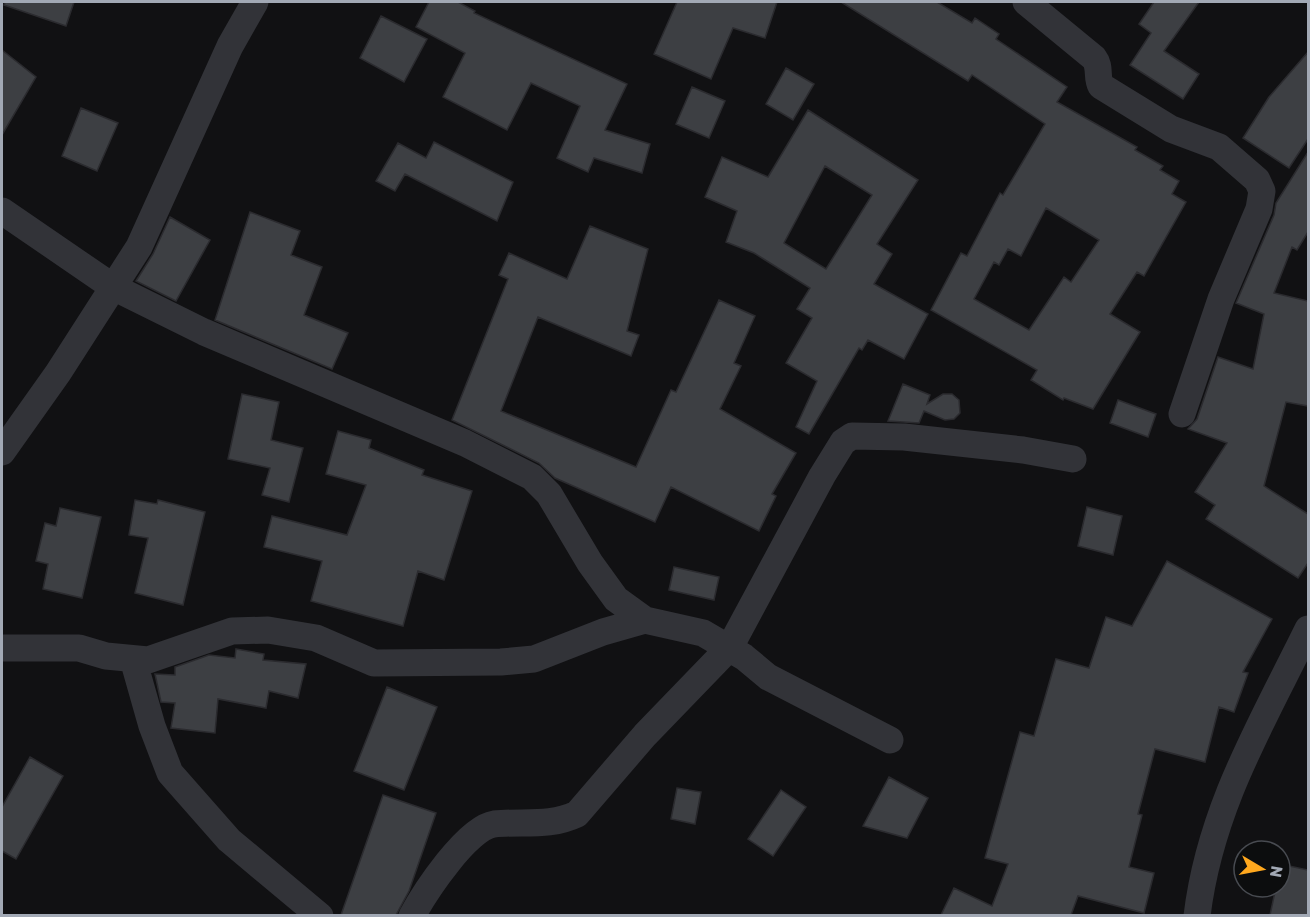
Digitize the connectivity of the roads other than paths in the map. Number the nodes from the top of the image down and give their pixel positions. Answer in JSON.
{"nodes":[{"id":1,"x":255,"y":2,"type":"edge"},
{"id":2,"x":1026,"y":2,"type":"edge"},
{"id":3,"x":2,"y":211,"type":"edge"},
{"id":4,"x":113,"y":287,"type":"junction"},
{"id":5,"x":1182,"y":414,"type":"dead end"},
{"id":6,"x":10,"y":424,"type":"edge"},
{"id":7,"x":2,"y":452,"type":"edge"},
{"id":8,"x":1073,"y":459,"type":"dead end"},
{"id":9,"x":645,"y":620,"type":"junction"},
{"id":10,"x":1308,"y":629,"type":"edge"},
{"id":11,"x":730,"y":647,"type":"junction"},
{"id":12,"x":2,"y":648,"type":"edge"},
{"id":13,"x":133,"y":659,"type":"junction"},
{"id":14,"x":890,"y":740,"type":"dead end"},
{"id":15,"x":320,"y":915,"type":"edge"},
{"id":16,"x":412,"y":915,"type":"edge"},
{"id":17,"x":1197,"y":915,"type":"edge"}],
"edges":[{"from":1,"to":4,"type":"street"},
{"from":2,"to":5,"type":"street"},
{"from":3,"to":4,"type":"street"},
{"from":4,"to":6,"type":"street"},
{"from":4,"to":9,"type":"street"},
{"from":6,"to":7,"type":"street"},
{"from":8,"to":11,"type":"street"},
{"from":9,"to":11,"type":"street"},
{"from":9,"to":13,"type":"street"},
{"from":10,"to":17,"type":"street"},
{"from":11,"to":14,"type":"street"},
{"from":11,"to":16,"type":"street"},
{"from":12,"to":13,"type":"street"},
{"from":13,"to":15,"type":"street"}]}
